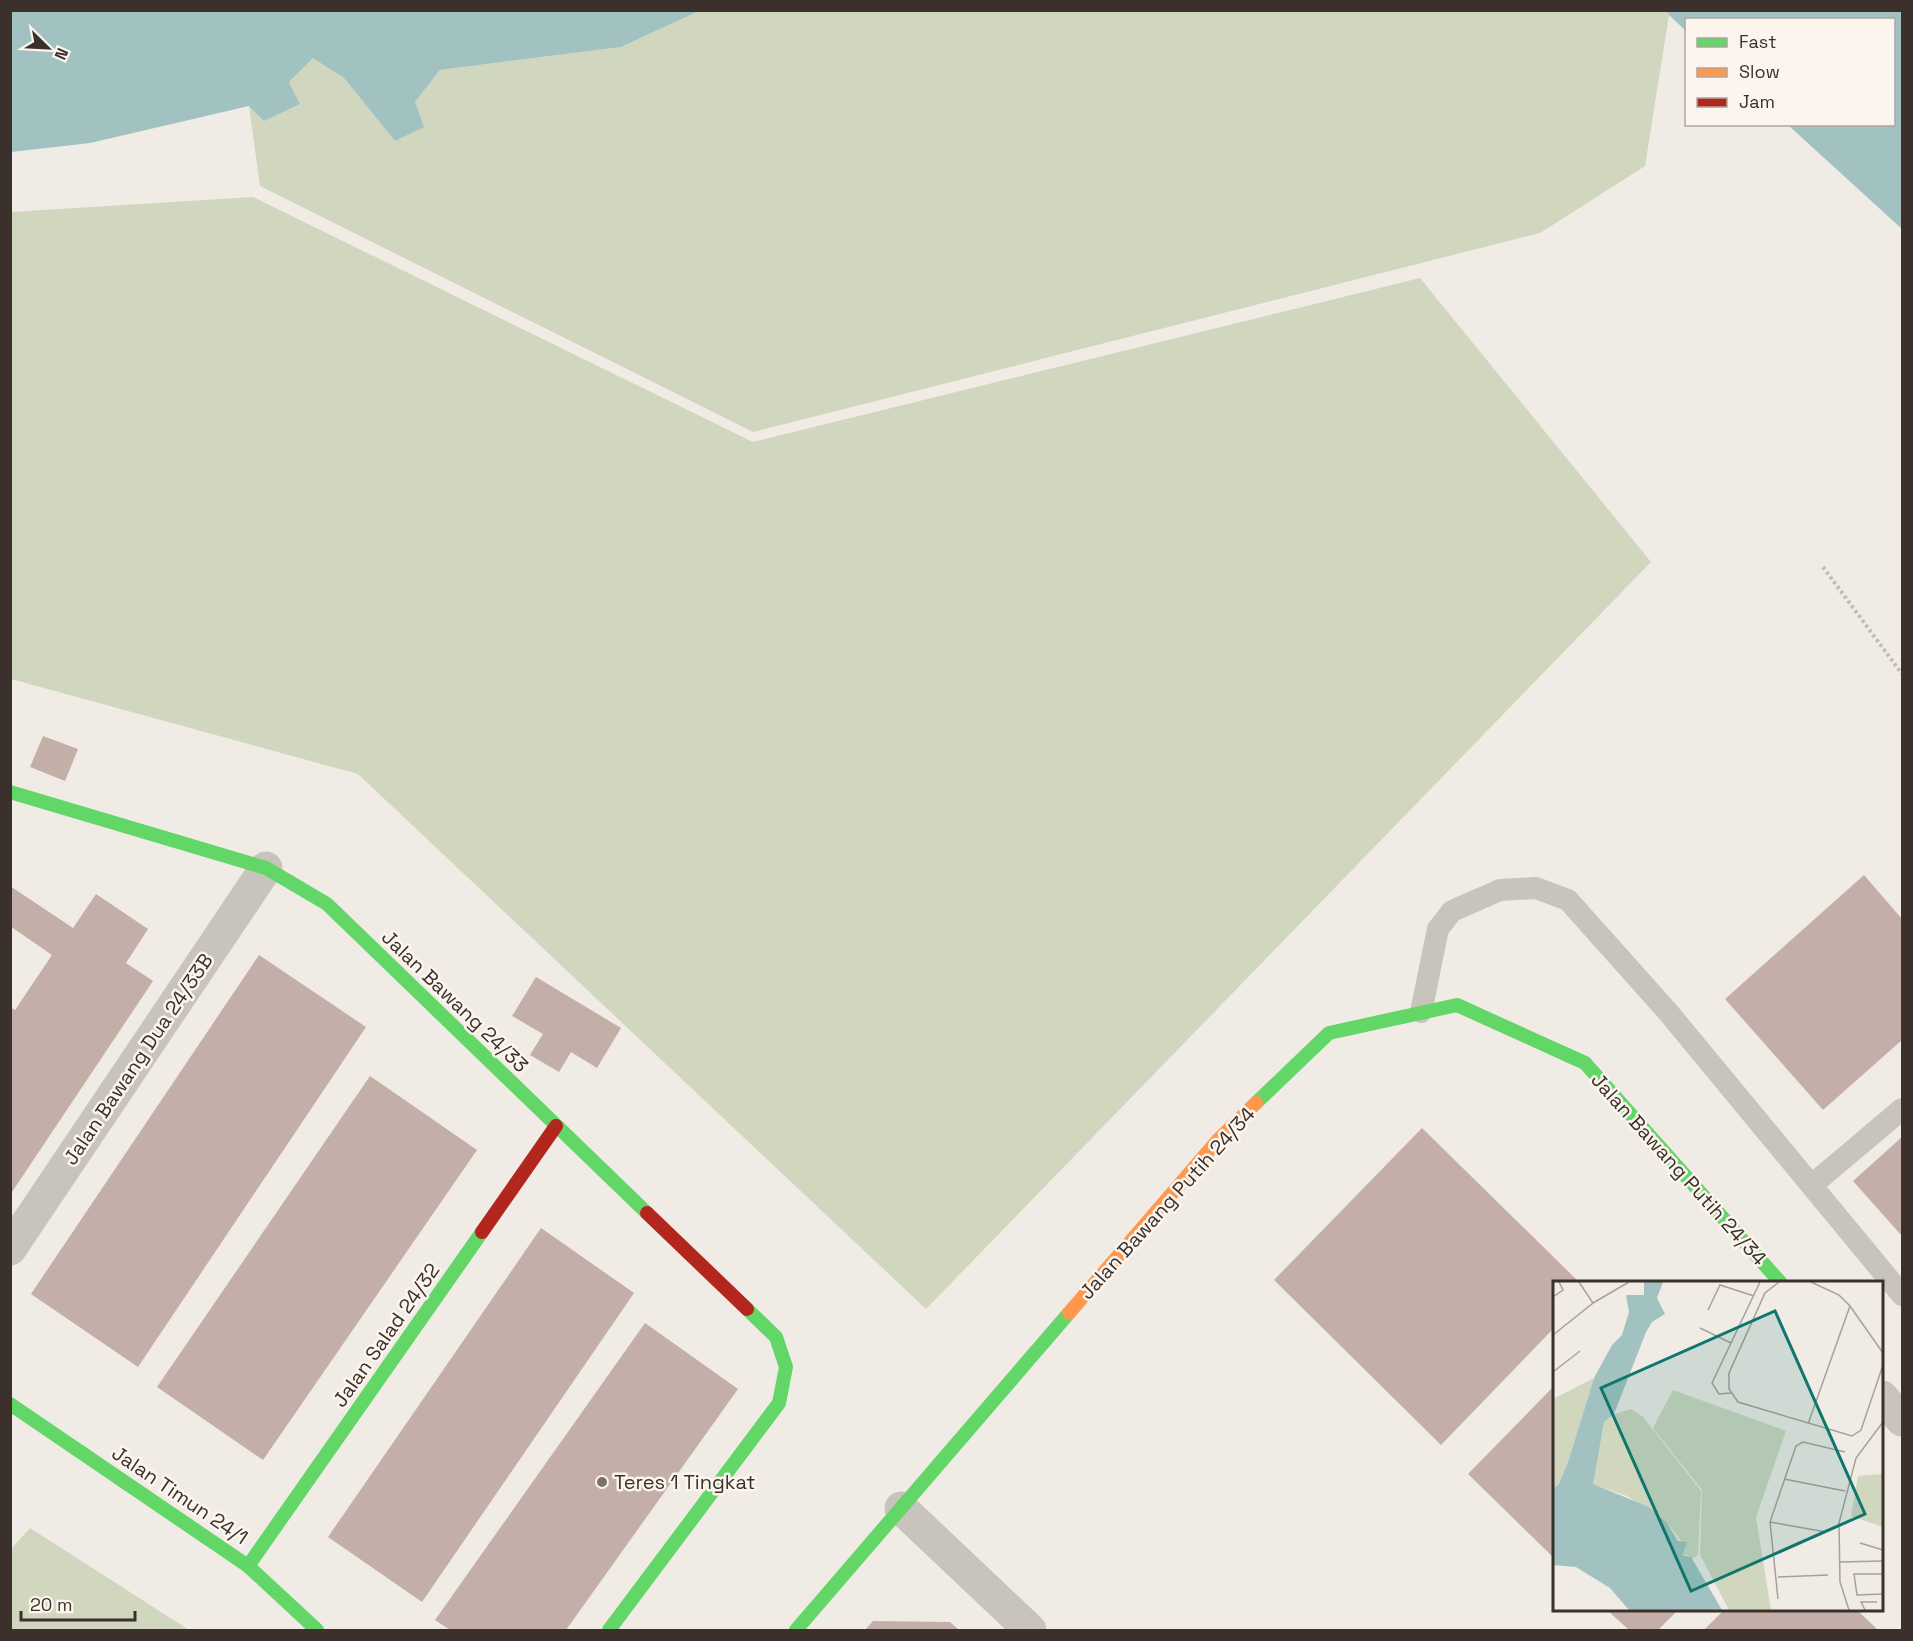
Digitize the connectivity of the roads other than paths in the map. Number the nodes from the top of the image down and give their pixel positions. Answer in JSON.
{"nodes":[{"id":1,"x":10,"y":792,"type":"edge"},
{"id":2,"x":266,"y":868,"type":"junction"},
{"id":3,"x":1421,"y":1012,"type":"junction"},
{"id":4,"x":1902,"y":1108,"type":"edge"},
{"id":5,"x":556,"y":1126,"type":"junction"},
{"id":6,"x":1812,"y":1185,"type":"junction"},
{"id":7,"x":10,"y":1249,"type":"edge"},
{"id":8,"x":1779,"y":1281,"type":"edge"},
{"id":9,"x":1902,"y":1295,"type":"edge"},
{"id":10,"x":1883,"y":1398,"type":"edge"},
{"id":11,"x":10,"y":1404,"type":"edge"},
{"id":12,"x":1902,"y":1420,"type":"edge"},
{"id":13,"x":901,"y":1508,"type":"junction"},
{"id":14,"x":248,"y":1566,"type":"junction"},
{"id":15,"x":317,"y":1630,"type":"edge"},
{"id":16,"x":609,"y":1630,"type":"edge"},
{"id":17,"x":796,"y":1630,"type":"edge"},
{"id":18,"x":1030,"y":1630,"type":"edge"}],
"edges":[{"from":1,"to":2,"type":"street","name":"Jalan Bawang 24/33"},
{"from":2,"to":5,"type":"street","name":"Jalan Bawang 24/33"},
{"from":2,"to":7,"type":"street","name":"Jalan Bawang Dua 24/33B"},
{"from":3,"to":6,"type":"lane"},
{"from":3,"to":8,"type":"street","name":"Jalan Bawang Putih 24/34"},
{"from":3,"to":13,"type":"street","name":"Jalan Bawang Putih 24/34"},
{"from":4,"to":6,"type":"lane"},
{"from":5,"to":14,"type":"street","name":"Jalan Salad 24/32"},
{"from":5,"to":16,"type":"street","name":"Jalan Bawang 24/33"},
{"from":6,"to":9,"type":"lane"},
{"from":10,"to":12,"type":"street"},
{"from":11,"to":14,"type":"street","name":"Jalan Timun 24/1"},
{"from":13,"to":17,"type":"street","name":"Jalan Bawang Putih 24/34"},
{"from":13,"to":18,"type":"street"},
{"from":14,"to":15,"type":"street","name":"Jalan Timun 24/1"}]}
